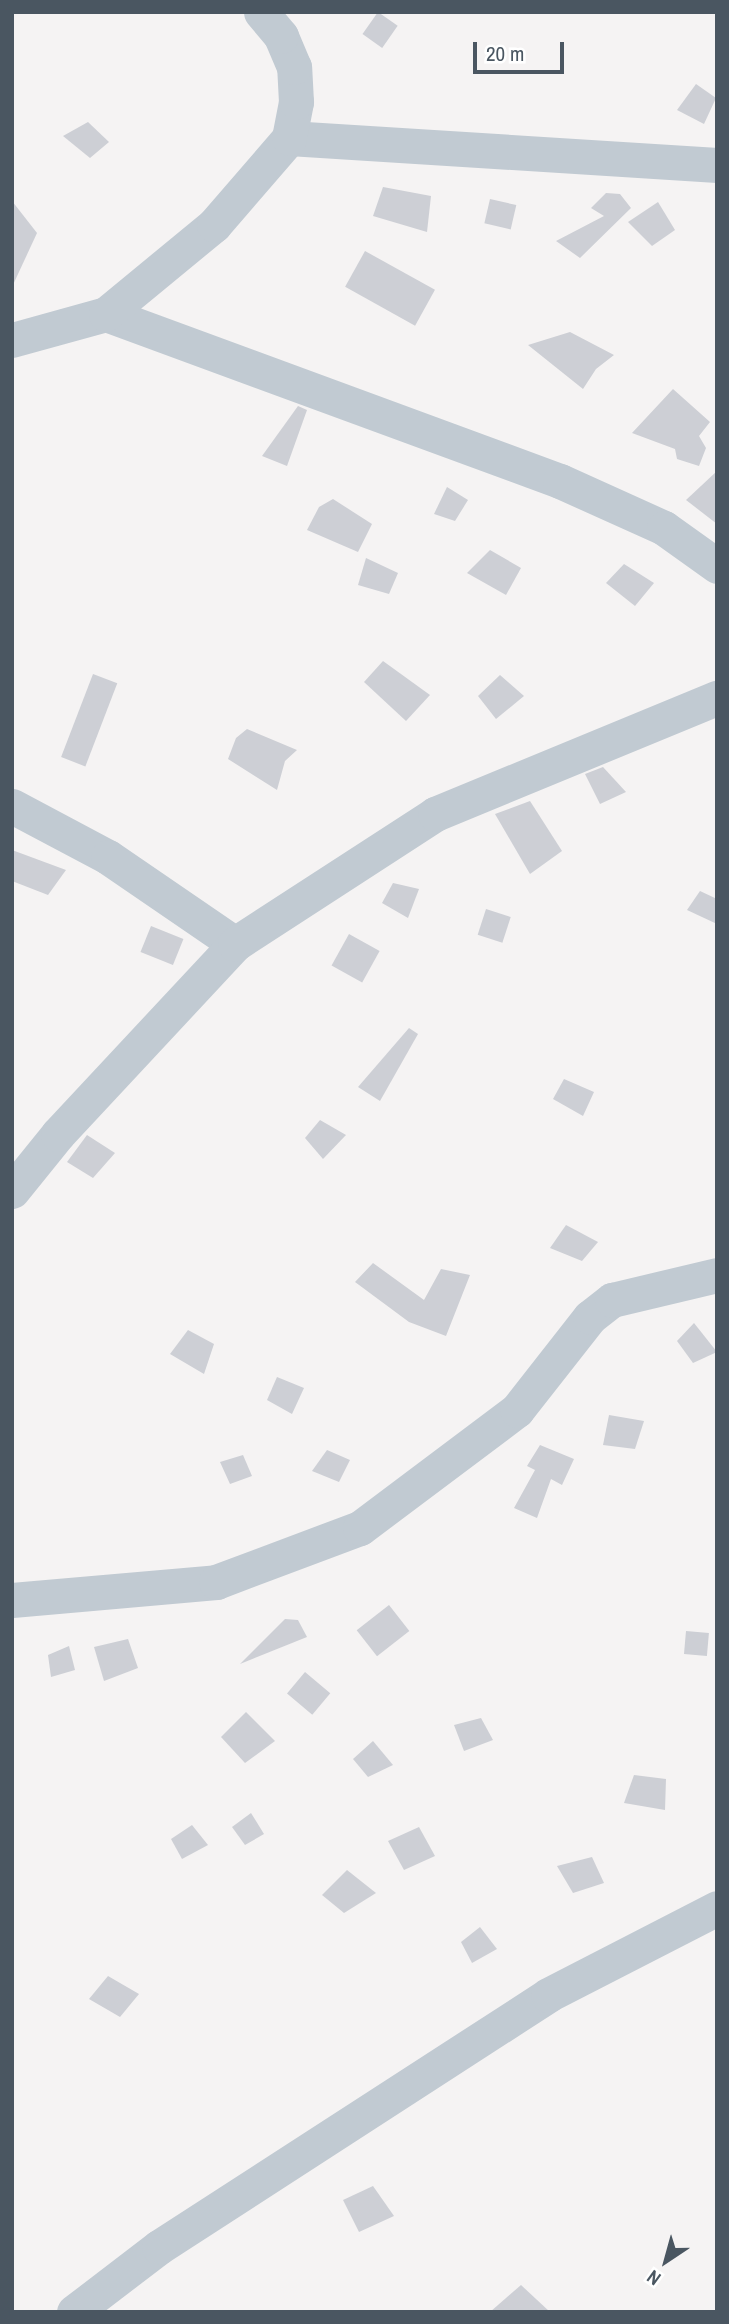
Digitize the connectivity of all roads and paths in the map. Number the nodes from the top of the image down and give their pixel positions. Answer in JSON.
{"nodes":[{"id":1,"x":261,"y":12,"type":"edge"},
{"id":2,"x":289,"y":138,"type":"junction"},
{"id":3,"x":717,"y":165,"type":"edge"},
{"id":4,"x":106,"y":314,"type":"junction"},
{"id":5,"x":12,"y":340,"type":"edge"},
{"id":6,"x":717,"y":566,"type":"edge"},
{"id":7,"x":717,"y":698,"type":"edge"},
{"id":8,"x":12,"y":806,"type":"edge"},
{"id":9,"x":235,"y":944,"type":"junction"},
{"id":10,"x":12,"y":1191,"type":"edge"},
{"id":11,"x":717,"y":1275,"type":"edge"},
{"id":12,"x":12,"y":1600,"type":"edge"},
{"id":13,"x":717,"y":1908,"type":"edge"},
{"id":14,"x":74,"y":2312,"type":"edge"}],
"edges":[{"from":1,"to":2,"type":"street"},
{"from":2,"to":3,"type":"street"},
{"from":2,"to":4,"type":"street"},
{"from":4,"to":5,"type":"street"},
{"from":4,"to":6,"type":"street"},
{"from":7,"to":9,"type":"street"},
{"from":8,"to":9,"type":"street"},
{"from":9,"to":10,"type":"street"},
{"from":11,"to":12,"type":"street"},
{"from":13,"to":14,"type":"street"}]}
